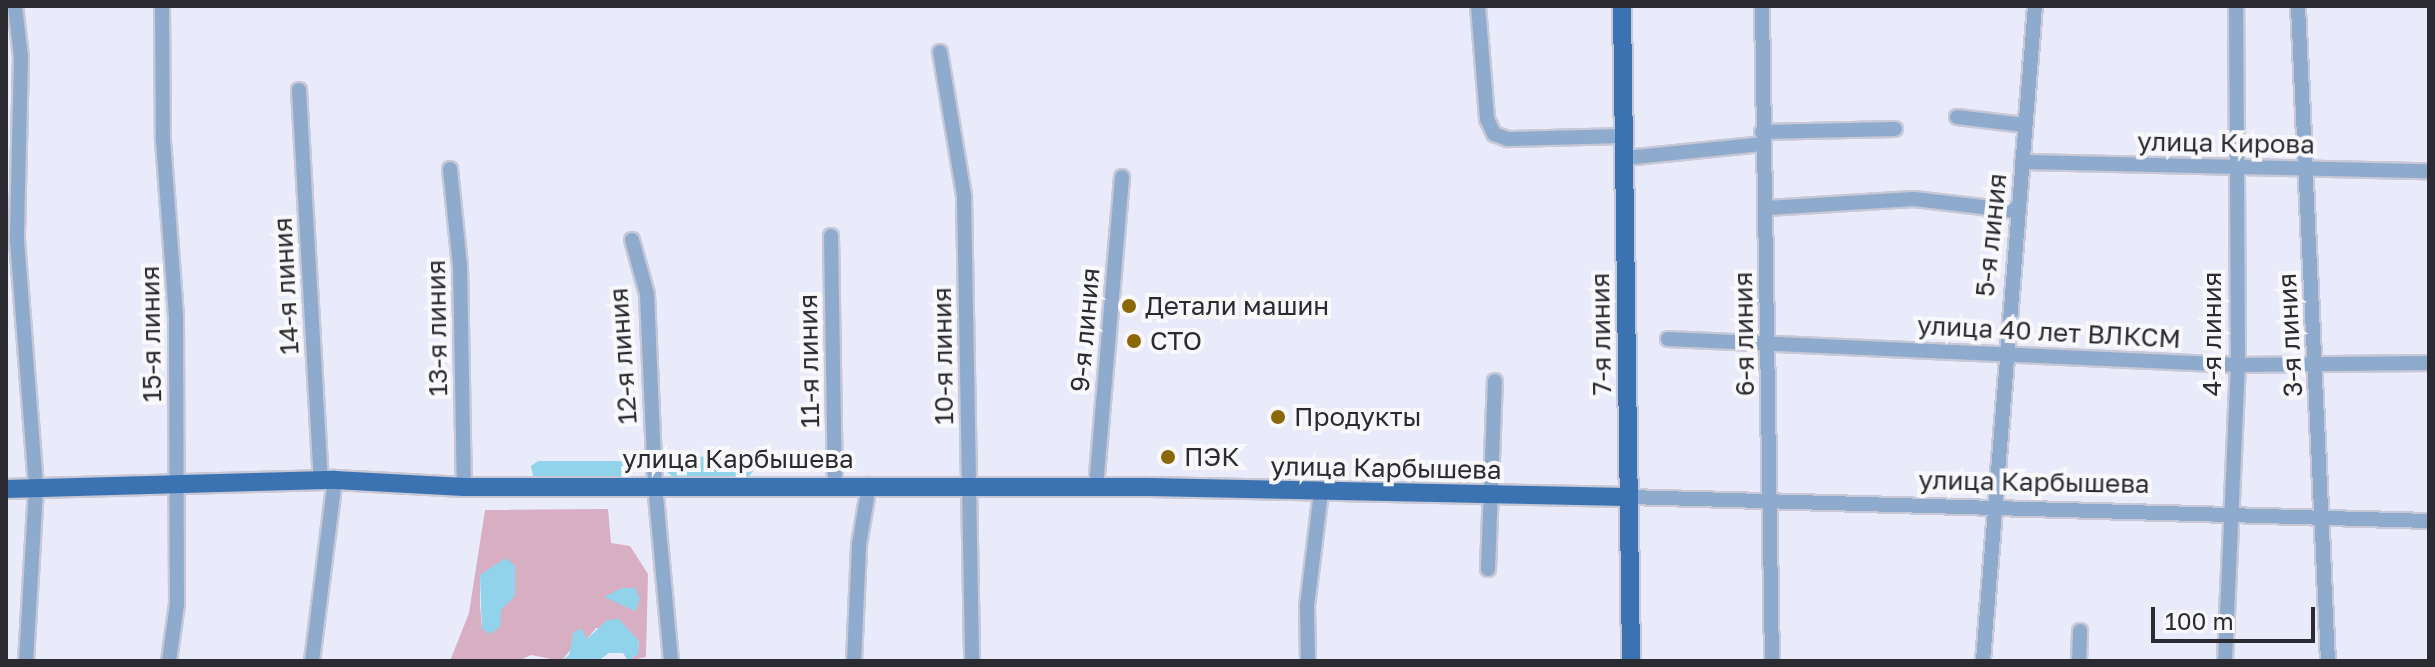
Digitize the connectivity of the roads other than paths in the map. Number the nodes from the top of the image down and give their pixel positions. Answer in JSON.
{"nodes":[{"id":1,"x":15,"y":6,"type":"edge"},
{"id":2,"x":162,"y":6,"type":"edge"},
{"id":3,"x":1478,"y":6,"type":"edge"},
{"id":4,"x":1622,"y":6,"type":"edge"},
{"id":5,"x":1762,"y":6,"type":"edge"},
{"id":6,"x":2035,"y":6,"type":"edge"},
{"id":7,"x":2236,"y":6,"type":"edge"},
{"id":8,"x":2298,"y":6,"type":"edge"},
{"id":9,"x":940,"y":52,"type":"dead end"},
{"id":10,"x":299,"y":90,"type":"dead end"},
{"id":11,"x":1957,"y":117,"type":"dead end"},
{"id":12,"x":2025,"y":125,"type":"junction"},
{"id":13,"x":1895,"y":129,"type":"dead end"},
{"id":14,"x":1625,"y":136,"type":"junction"},
{"id":15,"x":1762,"y":138,"type":"junction"},
{"id":16,"x":1625,"y":158,"type":"junction"},
{"id":17,"x":2022,"y":162,"type":"junction"},
{"id":18,"x":2306,"y":168,"type":"junction"},
{"id":19,"x":450,"y":169,"type":"dead end"},
{"id":20,"x":2234,"y":169,"type":"junction"},
{"id":21,"x":2429,"y":171,"type":"edge"},
{"id":22,"x":1122,"y":177,"type":"dead end"},
{"id":23,"x":1767,"y":208,"type":"junction"},
{"id":24,"x":2016,"y":211,"type":"junction"},
{"id":25,"x":831,"y":236,"type":"dead end"},
{"id":26,"x":632,"y":240,"type":"dead end"},
{"id":27,"x":1668,"y":339,"type":"dead end"},
{"id":28,"x":1768,"y":344,"type":"junction"},
{"id":29,"x":2004,"y":354,"type":"junction"},
{"id":30,"x":2316,"y":363,"type":"junction"},
{"id":31,"x":2429,"y":363,"type":"edge"},
{"id":32,"x":2238,"y":365,"type":"junction"},
{"id":33,"x":1495,"y":381,"type":"dead end"},
{"id":34,"x":328,"y":480,"type":"junction"},
{"id":35,"x":176,"y":485,"type":"junction"},
{"id":36,"x":655,"y":485,"type":"junction"},
{"id":37,"x":835,"y":485,"type":"junction"},
{"id":38,"x":869,"y":485,"type":"junction"},
{"id":39,"x":970,"y":486,"type":"junction"},
{"id":40,"x":464,"y":487,"type":"junction"},
{"id":41,"x":1096,"y":487,"type":"junction"},
{"id":42,"x":36,"y":488,"type":"junction"},
{"id":43,"x":6,"y":489,"type":"edge"},
{"id":44,"x":1321,"y":492,"type":"junction"},
{"id":45,"x":1491,"y":497,"type":"junction"},
{"id":46,"x":1629,"y":497,"type":"junction"},
{"id":47,"x":1771,"y":503,"type":"junction"},
{"id":48,"x":1997,"y":506,"type":"junction"},
{"id":49,"x":2230,"y":512,"type":"junction"},
{"id":50,"x":2322,"y":516,"type":"junction"},
{"id":51,"x":2429,"y":521,"type":"edge"},
{"id":52,"x":1488,"y":569,"type":"dead end"},
{"id":53,"x":2080,"y":631,"type":"dead end"},
{"id":54,"x":26,"y":661,"type":"edge"},
{"id":55,"x":169,"y":661,"type":"edge"},
{"id":56,"x":312,"y":661,"type":"edge"},
{"id":57,"x":671,"y":661,"type":"edge"},
{"id":58,"x":854,"y":661,"type":"edge"},
{"id":59,"x":972,"y":661,"type":"edge"},
{"id":60,"x":1308,"y":661,"type":"edge"},
{"id":61,"x":1631,"y":661,"type":"edge"},
{"id":62,"x":1772,"y":661,"type":"edge"},
{"id":63,"x":1983,"y":661,"type":"edge"},
{"id":64,"x":2079,"y":661,"type":"edge"},
{"id":65,"x":2225,"y":661,"type":"edge"},
{"id":66,"x":2328,"y":661,"type":"edge"}],
"edges":[{"from":1,"to":42,"type":"street"},
{"from":2,"to":35,"type":"street","name":"15-я линия"},
{"from":3,"to":14,"type":"street"},
{"from":4,"to":14,"type":"main road","name":"7-я линия"},
{"from":5,"to":15,"type":"street","name":"6-я линия"},
{"from":6,"to":12,"type":"street","name":"5-я линия"},
{"from":7,"to":20,"type":"street","name":"4-я линия"},
{"from":8,"to":18,"type":"street","name":"3-я линия"},
{"from":9,"to":39,"type":"street","name":"10-я линия"},
{"from":10,"to":34,"type":"street","name":"14-я линия"},
{"from":11,"to":12,"type":"street"},
{"from":12,"to":17,"type":"street","name":"5-я линия"},
{"from":13,"to":15,"type":"street"},
{"from":14,"to":16,"type":"main road","name":"7-я линия"},
{"from":15,"to":16,"type":"street"},
{"from":15,"to":23,"type":"street","name":"6-я линия"},
{"from":16,"to":46,"type":"main road","name":"7-я линия"},
{"from":17,"to":20,"type":"street","name":"улица Кирова"},
{"from":17,"to":24,"type":"street","name":"5-я линия"},
{"from":18,"to":20,"type":"street","name":"улица Кирова"},
{"from":18,"to":21,"type":"street","name":"улица Кирова"},
{"from":18,"to":30,"type":"street","name":"3-я линия"},
{"from":19,"to":40,"type":"street","name":"13-я линия"},
{"from":20,"to":32,"type":"street","name":"4-я линия"},
{"from":22,"to":41,"type":"street","name":"9-я линия"},
{"from":23,"to":24,"type":"street"},
{"from":23,"to":28,"type":"street","name":"6-я линия"},
{"from":24,"to":29,"type":"street","name":"5-я линия"},
{"from":25,"to":37,"type":"street","name":"11-я линия"},
{"from":26,"to":36,"type":"street","name":"12-я линия"},
{"from":27,"to":28,"type":"street","name":"улица 40 лет ВЛКСМ"},
{"from":28,"to":29,"type":"street","name":"улица 40 лет ВЛКСМ"},
{"from":28,"to":47,"type":"street","name":"6-я линия"},
{"from":29,"to":32,"type":"street","name":"улица 40 лет ВЛКСМ"},
{"from":29,"to":48,"type":"street","name":"5-я линия"},
{"from":30,"to":31,"type":"street","name":"улица 40 лет ВЛКСМ"},
{"from":30,"to":32,"type":"street","name":"улица 40 лет ВЛКСМ"},
{"from":30,"to":50,"type":"street","name":"3-я линия"},
{"from":32,"to":49,"type":"street","name":"4-я линия"},
{"from":33,"to":45,"type":"street"},
{"from":34,"to":35,"type":"main road","name":"улица Карбышева"},
{"from":34,"to":40,"type":"main road","name":"улица Карбышева"},
{"from":34,"to":56,"type":"street","name":"14-я линия"},
{"from":35,"to":42,"type":"main road","name":"улица Карбышева"},
{"from":35,"to":55,"type":"street","name":"15-я линия"},
{"from":36,"to":37,"type":"main road","name":"улица Карбышева"},
{"from":36,"to":40,"type":"main road","name":"улица Карбышева"},
{"from":36,"to":57,"type":"street","name":"12-я линия"},
{"from":37,"to":38,"type":"main road","name":"улица Карбышева"},
{"from":38,"to":39,"type":"main road","name":"улица Карбышева"},
{"from":38,"to":58,"type":"street"},
{"from":39,"to":41,"type":"main road","name":"улица Карбышева"},
{"from":39,"to":59,"type":"street","name":"10-я линия"},
{"from":41,"to":44,"type":"main road","name":"улица Карбышева"},
{"from":42,"to":43,"type":"main road","name":"улица Карбышева"},
{"from":42,"to":54,"type":"street"},
{"from":44,"to":45,"type":"main road","name":"улица Карбышева"},
{"from":44,"to":60,"type":"street"},
{"from":45,"to":46,"type":"main road","name":"улица Карбышева"},
{"from":45,"to":52,"type":"street"},
{"from":46,"to":47,"type":"street","name":"улица Карбышева"},
{"from":46,"to":61,"type":"main road","name":"7-я линия"},
{"from":47,"to":48,"type":"street","name":"улица Карбышева"},
{"from":47,"to":62,"type":"street","name":"6-я линия"},
{"from":48,"to":49,"type":"street","name":"улица Карбышева"},
{"from":48,"to":63,"type":"street","name":"5-я линия"},
{"from":49,"to":50,"type":"street","name":"улица Карбышева"},
{"from":49,"to":65,"type":"street","name":"4-я линия"},
{"from":50,"to":51,"type":"street","name":"улица Карбышева"},
{"from":50,"to":66,"type":"street","name":"3-я линия"},
{"from":53,"to":64,"type":"street"}]}
